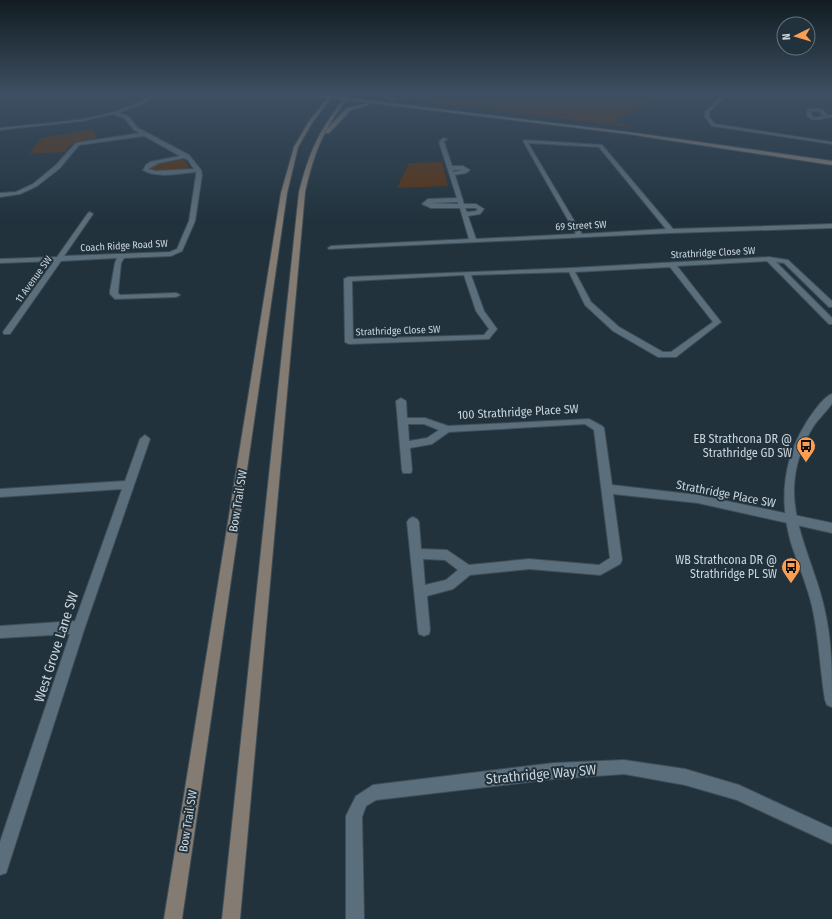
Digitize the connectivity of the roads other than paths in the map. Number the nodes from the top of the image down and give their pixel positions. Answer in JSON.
{"nodes":[{"id":1,"x":127,"y":137,"type":"edge"},
{"id":2,"x":151,"y":137,"type":"edge"},
{"id":3,"x":301,"y":137,"type":"edge"},
{"id":4,"x":319,"y":137,"type":"edge"},
{"id":5,"x":321,"y":137,"type":"edge"},
{"id":6,"x":322,"y":137,"type":"edge"},
{"id":7,"x":655,"y":137,"type":"edge"},
{"id":8,"x":683,"y":137,"type":"edge"},
{"id":9,"x":792,"y":137,"type":"edge"},
{"id":10,"x":445,"y":139,"type":"dead end"},
{"id":11,"x":319,"y":140,"type":"junction"},
{"id":12,"x":832,"y":143,"type":"edge"},
{"id":13,"x":187,"y":156,"type":"junction"},
{"id":14,"x":831,"y":162,"type":"edge"},
{"id":15,"x":198,"y":170,"type":"junction"},
{"id":16,"x":0,"y":195,"type":"edge"},
{"id":17,"x":460,"y":200,"type":"junction"},
{"id":18,"x":462,"y":206,"type":"junction"},
{"id":19,"x":90,"y":214,"type":"dead end"},
{"id":20,"x":464,"y":214,"type":"junction"},
{"id":21,"x":832,"y":226,"type":"edge"},
{"id":22,"x":671,"y":231,"type":"junction"},
{"id":23,"x":580,"y":235,"type":"junction"},
{"id":24,"x":473,"y":240,"type":"junction"},
{"id":25,"x":331,"y":248,"type":"dead end"},
{"id":26,"x":122,"y":256,"type":"junction"},
{"id":27,"x":60,"y":258,"type":"junction"},
{"id":28,"x":769,"y":259,"type":"junction"},
{"id":29,"x":0,"y":261,"type":"edge"},
{"id":30,"x":672,"y":265,"type":"junction"},
{"id":31,"x":571,"y":270,"type":"junction"},
{"id":32,"x":467,"y":273,"type":"junction"},
{"id":33,"x":176,"y":295,"type":"dead end"},
{"id":34,"x":832,"y":305,"type":"edge"},
{"id":35,"x":832,"y":322,"type":"edge"},
{"id":36,"x":8,"y":332,"type":"dead end"},
{"id":37,"x":832,"y":397,"type":"edge"},
{"id":38,"x":401,"y":401,"type":"dead end"},
{"id":39,"x":402,"y":421,"type":"junction"},
{"id":40,"x":447,"y":429,"type":"junction"},
{"id":41,"x":145,"y":439,"type":"dead end"},
{"id":42,"x":405,"y":445,"type":"junction"},
{"id":43,"x":407,"y":470,"type":"dead end"},
{"id":44,"x":128,"y":485,"type":"junction"},
{"id":45,"x":608,"y":489,"type":"junction"},
{"id":46,"x":0,"y":493,"type":"edge"},
{"id":47,"x":791,"y":520,"type":"junction"},
{"id":48,"x":413,"y":522,"type":"dead end"},
{"id":49,"x":832,"y":528,"type":"edge"},
{"id":50,"x":416,"y":554,"type":"junction"},
{"id":51,"x":467,"y":570,"type":"junction"},
{"id":52,"x":420,"y":592,"type":"junction"},
{"id":53,"x":79,"y":627,"type":"junction"},
{"id":54,"x":424,"y":630,"type":"dead end"},
{"id":55,"x":0,"y":632,"type":"edge"},
{"id":56,"x":832,"y":700,"type":"edge"},
{"id":57,"x":832,"y":836,"type":"edge"},
{"id":58,"x":0,"y":867,"type":"edge"},
{"id":59,"x":173,"y":919,"type":"edge"},
{"id":60,"x":232,"y":919,"type":"edge"},
{"id":61,"x":355,"y":919,"type":"edge"}],
"edges":[{"from":1,"to":16,"type":"street"},
{"from":2,"to":13,"type":"street"},
{"from":3,"to":59,"type":"main road","name":"Bow Trail SW"},
{"from":4,"to":11,"type":"main road"},
{"from":5,"to":11,"type":"main road"},
{"from":6,"to":11,"type":"main road"},
{"from":7,"to":14,"type":"main road"},
{"from":8,"to":14,"type":"main road"},
{"from":9,"to":12,"type":"street"},
{"from":10,"to":17,"type":"street"},
{"from":11,"to":60,"type":"main road"},
{"from":13,"to":15,"type":"street"},
{"from":13,"to":15,"type":"street"},
{"from":15,"to":26,"type":"street","name":"Coach Ridge Road SW"},
{"from":17,"to":18,"type":"street"},
{"from":17,"to":18,"type":"street"},
{"from":18,"to":20,"type":"street"},
{"from":18,"to":20,"type":"street"},
{"from":19,"to":27,"type":"street","name":"11 Avenue SW"},
{"from":20,"to":24,"type":"street"},
{"from":21,"to":22,"type":"street","name":"69 Street SW"},
{"from":22,"to":23,"type":"street","name":"69 Street SW"},
{"from":22,"to":23,"type":"street"},
{"from":23,"to":24,"type":"street","name":"69 Street SW"},
{"from":24,"to":25,"type":"street","name":"69 Street SW"},
{"from":26,"to":27,"type":"street","name":"Coach Ridge Road SW"},
{"from":26,"to":33,"type":"street"},
{"from":27,"to":29,"type":"street","name":"Coach Ridge Road SW"},
{"from":27,"to":36,"type":"street","name":"11 Avenue SW"},
{"from":28,"to":30,"type":"street","name":"Strathridge Close SW"},
{"from":28,"to":34,"type":"street","name":"Strathridge Close SW"},
{"from":28,"to":35,"type":"street"},
{"from":30,"to":31,"type":"street","name":"Strathridge Close SW"},
{"from":30,"to":31,"type":"street"},
{"from":31,"to":32,"type":"street","name":"Strathridge Close SW"},
{"from":32,"to":32,"type":"street","name":"Strathridge Close SW"},
{"from":37,"to":47,"type":"street"},
{"from":38,"to":39,"type":"street"},
{"from":39,"to":40,"type":"street","name":"100 Strathridge Place SW"},
{"from":39,"to":42,"type":"street"},
{"from":40,"to":42,"type":"street","name":"100 Strathridge Place SW"},
{"from":40,"to":45,"type":"street","name":"100 Strathridge Place SW"},
{"from":41,"to":44,"type":"street","name":"West Grove Lane SW"},
{"from":42,"to":43,"type":"street"},
{"from":44,"to":46,"type":"street"},
{"from":44,"to":53,"type":"street","name":"West Grove Lane SW"},
{"from":45,"to":47,"type":"street","name":"Strathridge Place SW"},
{"from":45,"to":51,"type":"street"},
{"from":47,"to":49,"type":"street","name":"Strathridge Place SW"},
{"from":47,"to":56,"type":"street"},
{"from":48,"to":50,"type":"street"},
{"from":50,"to":51,"type":"street"},
{"from":50,"to":52,"type":"street"},
{"from":51,"to":52,"type":"street"},
{"from":52,"to":54,"type":"street"},
{"from":53,"to":55,"type":"street"},
{"from":53,"to":58,"type":"street","name":"West Grove Lane SW"},
{"from":57,"to":61,"type":"street","name":"Strathridge Way SW"}]}
